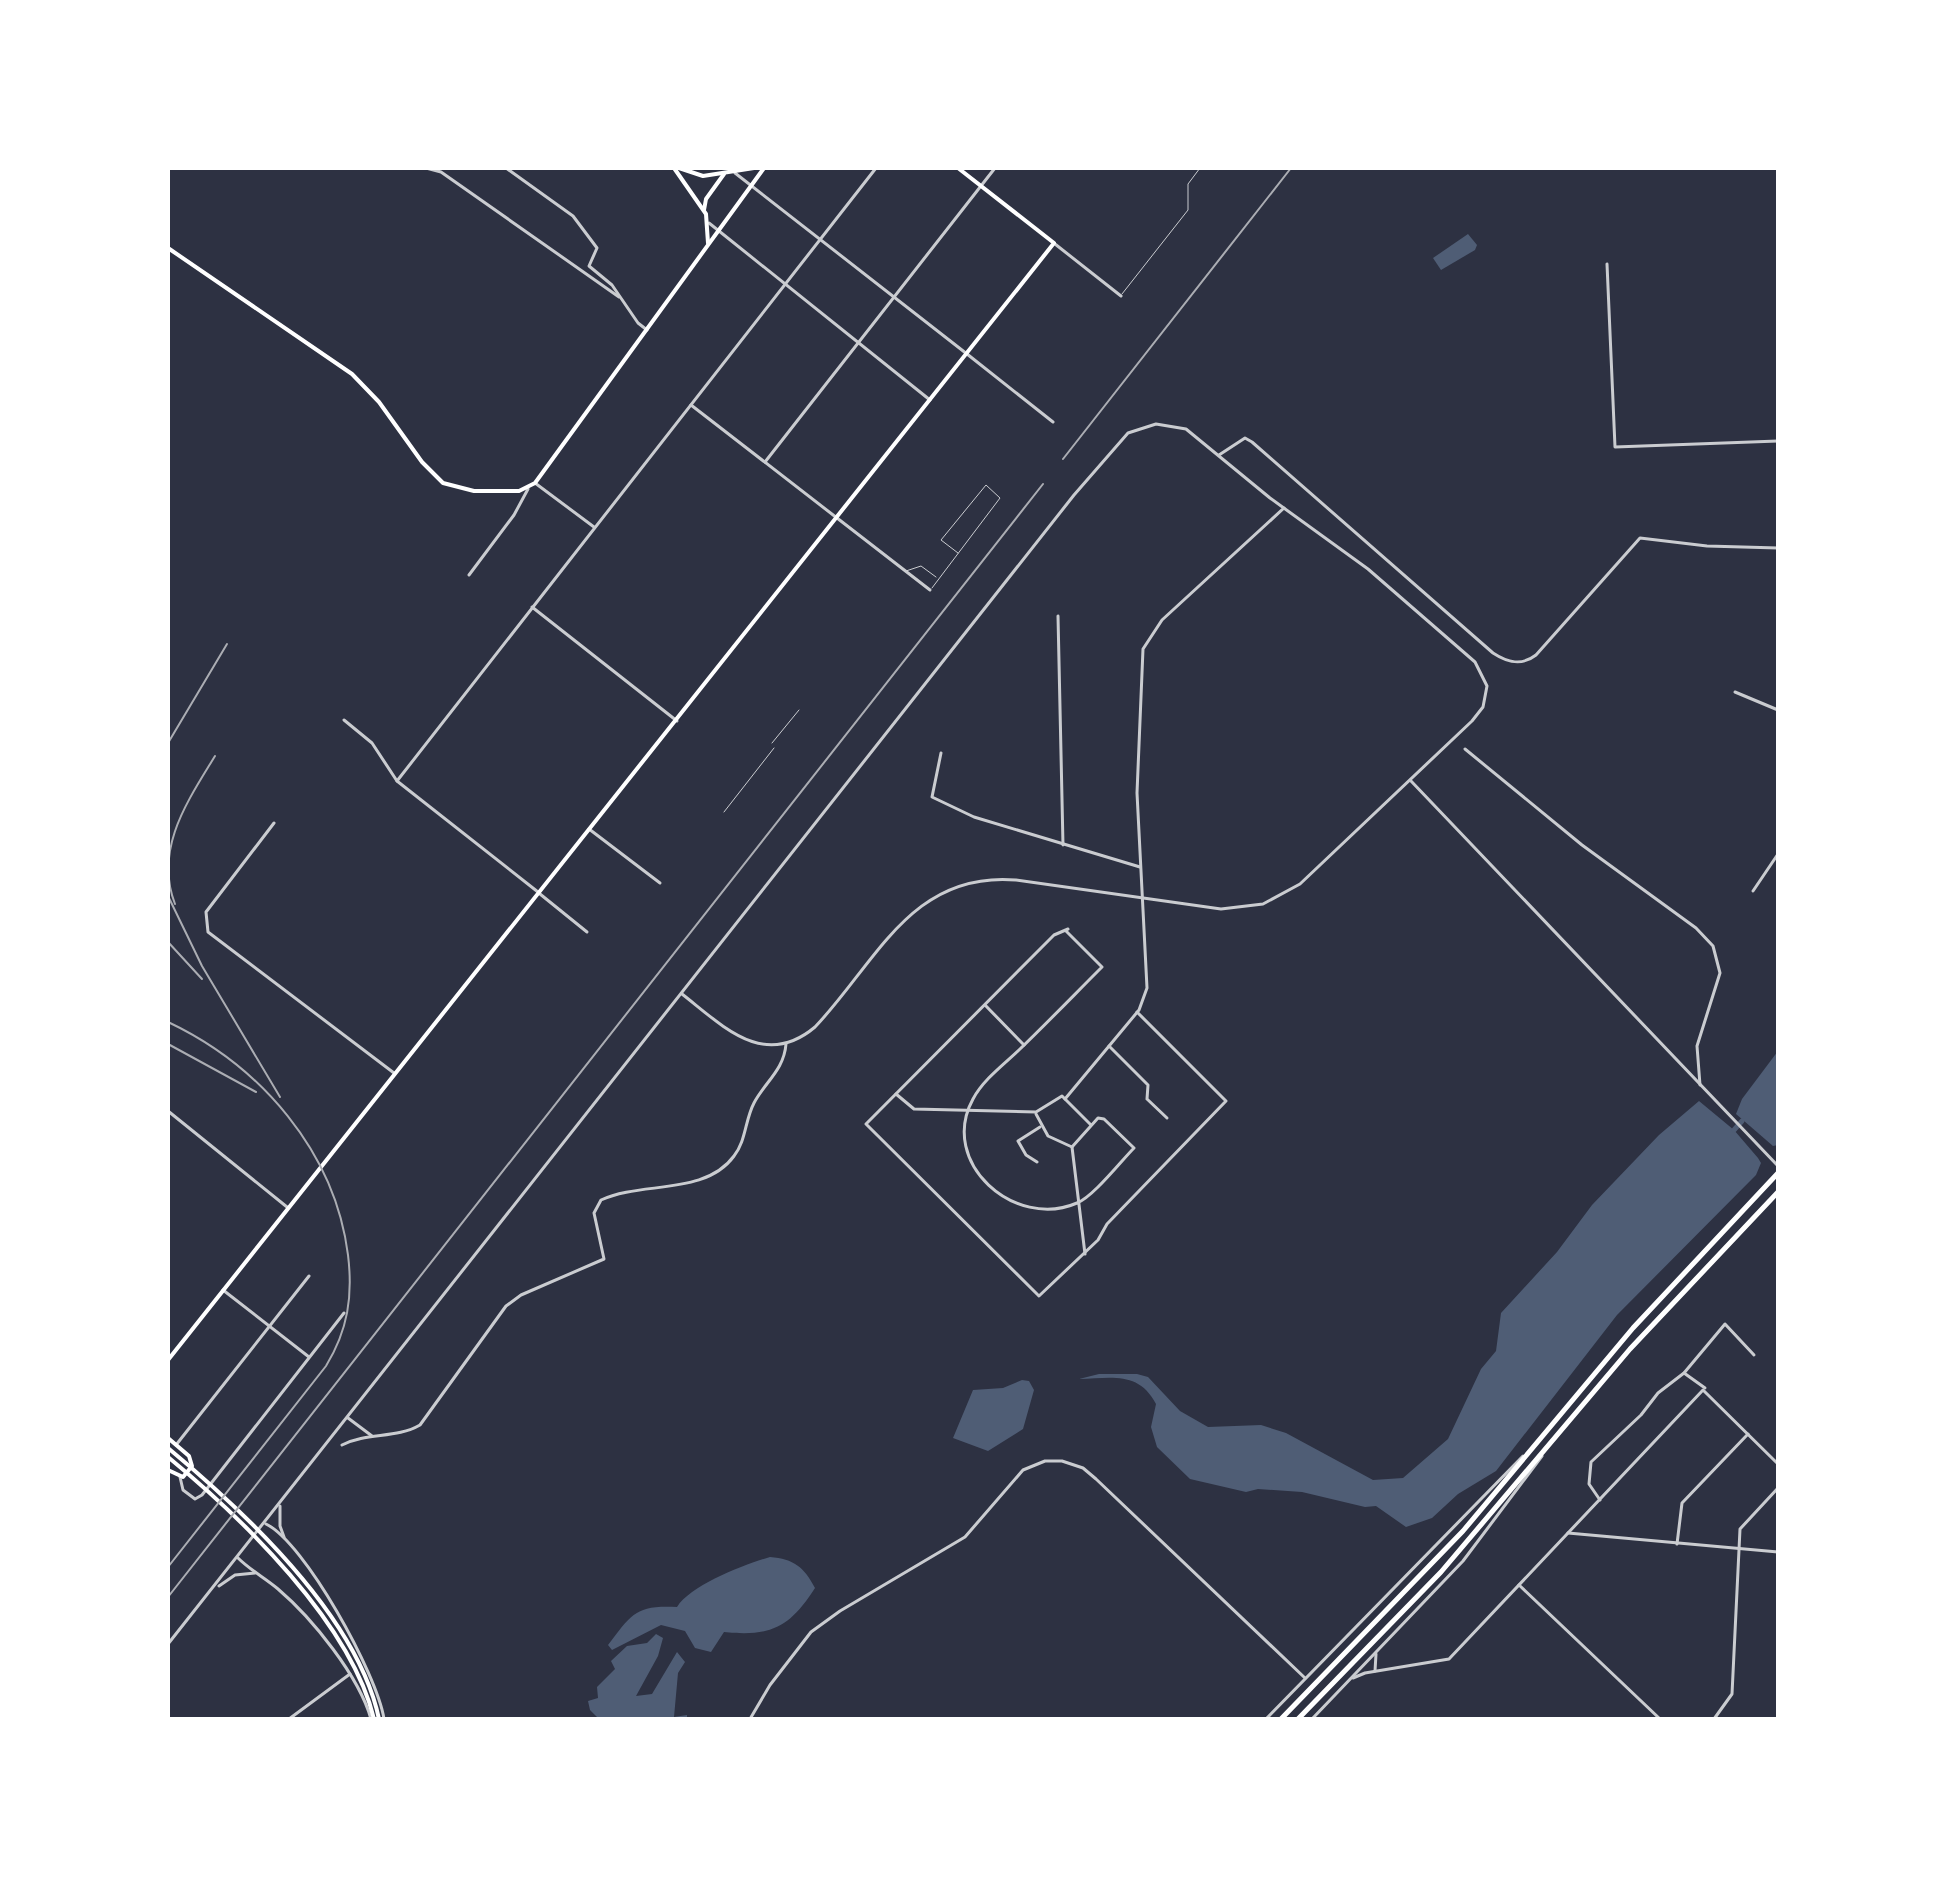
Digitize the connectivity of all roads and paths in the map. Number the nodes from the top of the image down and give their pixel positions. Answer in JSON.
{"nodes":[{"id":1,"x":426,"y":168,"type":"edge"},
{"id":2,"x":506,"y":168,"type":"edge"},
{"id":3,"x":676,"y":168,"type":"edge"},
{"id":4,"x":754,"y":168,"type":"edge"},
{"id":5,"x":764,"y":168,"type":"edge"},
{"id":6,"x":876,"y":168,"type":"edge"},
{"id":7,"x":958,"y":168,"type":"edge"},
{"id":8,"x":995,"y":168,"type":"edge"},
{"id":9,"x":1200,"y":168,"type":"edge"},
{"id":10,"x":735,"y":173,"type":"junction"},
{"id":11,"x":724,"y":174,"type":"junction"},
{"id":12,"x":750,"y":185,"type":"junction"},
{"id":13,"x":981,"y":186,"type":"junction"},
{"id":14,"x":704,"y":211,"type":"junction"},
{"id":15,"x":709,"y":223,"type":"junction"},
{"id":16,"x":718,"y":231,"type":"junction"},
{"id":17,"x":820,"y":239,"type":"junction"},
{"id":18,"x":1054,"y":243,"type":"junction"},
{"id":19,"x":708,"y":244,"type":"junction"},
{"id":20,"x":168,"y":248,"type":"edge"},
{"id":21,"x":1607,"y":264,"type":"dead end"},
{"id":22,"x":785,"y":284,"type":"junction"},
{"id":23,"x":893,"y":296,"type":"junction"},
{"id":24,"x":1121,"y":296,"type":"joint"},
{"id":25,"x":619,"y":297,"type":"junction"},
{"id":26,"x":647,"y":330,"type":"junction"},
{"id":27,"x":858,"y":342,"type":"junction"},
{"id":28,"x":967,"y":354,"type":"junction"},
{"id":29,"x":930,"y":400,"type":"junction"},
{"id":30,"x":690,"y":404,"type":"junction"},
{"id":31,"x":1053,"y":422,"type":"dead end"},
{"id":32,"x":1778,"y":441,"type":"edge"},
{"id":33,"x":1219,"y":455,"type":"junction"},
{"id":34,"x":765,"y":462,"type":"junction"},
{"id":35,"x":535,"y":483,"type":"junction"},
{"id":36,"x":528,"y":489,"type":"junction"},
{"id":37,"x":1284,"y":508,"type":"junction"},
{"id":38,"x":837,"y":518,"type":"junction"},
{"id":39,"x":594,"y":527,"type":"junction"},
{"id":40,"x":1778,"y":548,"type":"edge"},
{"id":41,"x":958,"y":553,"type":"junction"},
{"id":42,"x":906,"y":571,"type":"junction"},
{"id":43,"x":469,"y":575,"type":"dead end"},
{"id":44,"x":938,"y":579,"type":"junction"},
{"id":45,"x":930,"y":590,"type":"joint"},
{"id":46,"x":532,"y":607,"type":"junction"},
{"id":47,"x":1058,"y":616,"type":"dead end"},
{"id":48,"x":1735,"y":692,"type":"dead end"},
{"id":49,"x":799,"y":710,"type":"dead end"},
{"id":50,"x":1778,"y":710,"type":"edge"},
{"id":51,"x":344,"y":720,"type":"dead end"},
{"id":52,"x":677,"y":721,"type":"junction"},
{"id":53,"x":772,"y":743,"type":"dead end"},
{"id":54,"x":774,"y":748,"type":"dead end"},
{"id":55,"x":1465,"y":749,"type":"dead end"},
{"id":56,"x":941,"y":753,"type":"dead end"},
{"id":57,"x":397,"y":781,"type":"junction"},
{"id":58,"x":1411,"y":781,"type":"junction"},
{"id":59,"x":724,"y":812,"type":"dead end"},
{"id":60,"x":274,"y":823,"type":"dead end"},
{"id":61,"x":589,"y":829,"type":"junction"},
{"id":62,"x":1063,"y":845,"type":"junction"},
{"id":63,"x":1778,"y":854,"type":"edge"},
{"id":64,"x":1140,"y":867,"type":"junction"},
{"id":65,"x":660,"y":883,"type":"dead end"},
{"id":66,"x":1753,"y":891,"type":"dead end"},
{"id":67,"x":538,"y":892,"type":"junction"},
{"id":68,"x":1141,"y":899,"type":"junction"},
{"id":69,"x":587,"y":932,"type":"dead end"},
{"id":70,"x":682,"y":994,"type":"junction"},
{"id":71,"x":985,"y":1005,"type":"junction"},
{"id":72,"x":1138,"y":1011,"type":"junction"},
{"id":73,"x":786,"y":1044,"type":"junction"},
{"id":74,"x":1024,"y":1045,"type":"junction"},
{"id":75,"x":1109,"y":1046,"type":"junction"},
{"id":76,"x":394,"y":1073,"type":"junction"},
{"id":77,"x":1700,"y":1085,"type":"junction"},
{"id":78,"x":896,"y":1094,"type":"junction"},
{"id":79,"x":1065,"y":1099,"type":"junction"},
{"id":80,"x":168,"y":1111,"type":"edge"},
{"id":81,"x":968,"y":1111,"type":"junction"},
{"id":82,"x":1036,"y":1112,"type":"junction"},
{"id":83,"x":1167,"y":1118,"type":"dead end"},
{"id":84,"x":1091,"y":1125,"type":"junction"},
{"id":85,"x":1040,"y":1127,"type":"junction"},
{"id":86,"x":1072,"y":1147,"type":"junction"},
{"id":87,"x":1037,"y":1162,"type":"dead end"},
{"id":88,"x":1778,"y":1166,"type":"edge"},
{"id":89,"x":1778,"y":1173,"type":"edge"},
{"id":90,"x":1778,"y":1192,"type":"edge"},
{"id":91,"x":1079,"y":1203,"type":"junction"},
{"id":92,"x":287,"y":1207,"type":"junction"},
{"id":93,"x":1085,"y":1254,"type":"junction"},
{"id":94,"x":309,"y":1276,"type":"dead end"},
{"id":95,"x":223,"y":1290,"type":"junction"},
{"id":96,"x":344,"y":1313,"type":"dead end"},
{"id":97,"x":269,"y":1326,"type":"junction"},
{"id":98,"x":1754,"y":1355,"type":"dead end"},
{"id":99,"x":310,"y":1357,"type":"junction"},
{"id":100,"x":168,"y":1360,"type":"edge"},
{"id":101,"x":1684,"y":1373,"type":"junction"},
{"id":102,"x":1704,"y":1389,"type":"junction"},
{"id":103,"x":348,"y":1418,"type":"junction"},
{"id":104,"x":1748,"y":1434,"type":"junction"},
{"id":105,"x":372,"y":1436,"type":"junction"},
{"id":106,"x":168,"y":1438,"type":"edge"},
{"id":107,"x":1539,"y":1439,"type":"junction"},
{"id":108,"x":176,"y":1445,"type":"junction"},
{"id":109,"x":342,"y":1445,"type":"dead end"},
{"id":110,"x":1548,"y":1447,"type":"junction"},
{"id":111,"x":168,"y":1448,"type":"edge"},
{"id":112,"x":168,"y":1457,"type":"edge"},
{"id":113,"x":1778,"y":1464,"type":"edge"},
{"id":114,"x":168,"y":1470,"type":"edge"},
{"id":115,"x":180,"y":1477,"type":"junction"},
{"id":116,"x":1778,"y":1488,"type":"edge"},
{"id":117,"x":1600,"y":1500,"type":"junction"},
{"id":118,"x":280,"y":1506,"type":"junction"},
{"id":119,"x":266,"y":1524,"type":"junction"},
{"id":120,"x":1568,"y":1533,"type":"junction"},
{"id":121,"x":287,"y":1542,"type":"junction"},
{"id":122,"x":1677,"y":1544,"type":"junction"},
{"id":123,"x":1738,"y":1549,"type":"junction"},
{"id":124,"x":1778,"y":1552,"type":"edge"},
{"id":125,"x":238,"y":1558,"type":"junction"},
{"id":126,"x":256,"y":1574,"type":"junction"},
{"id":127,"x":1519,"y":1585,"type":"junction"},
{"id":128,"x":212,"y":1591,"type":"junction"},
{"id":129,"x":168,"y":1644,"type":"edge"},
{"id":130,"x":1376,"y":1654,"type":"junction"},
{"id":131,"x":1375,"y":1671,"type":"junction"},
{"id":132,"x":350,"y":1674,"type":"junction"},
{"id":133,"x":1305,"y":1678,"type":"junction"},
{"id":134,"x":1353,"y":1678,"type":"junction"},
{"id":135,"x":1299,"y":1718,"type":"edge"},
{"id":136,"x":289,"y":1719,"type":"edge"},
{"id":137,"x":377,"y":1719,"type":"edge"},
{"id":138,"x":750,"y":1719,"type":"edge"},
{"id":139,"x":1266,"y":1719,"type":"edge"},
{"id":140,"x":1281,"y":1719,"type":"edge"},
{"id":141,"x":1312,"y":1719,"type":"edge"},
{"id":142,"x":1660,"y":1719,"type":"edge"},
{"id":143,"x":1714,"y":1719,"type":"edge"}],
"edges":[{"from":1,"to":25,"type":"street"},
{"from":2,"to":25,"type":"street"},
{"from":3,"to":11,"type":"main road"},
{"from":3,"to":14,"type":"main road"},
{"from":4,"to":10,"type":"main road"},
{"from":5,"to":12,"type":"main road"},
{"from":6,"to":17,"type":"street"},
{"from":7,"to":13,"type":"main road"},
{"from":8,"to":13,"type":"street"},
{"from":9,"to":24,"type":"lane"},
{"from":10,"to":11,"type":"main road"},
{"from":10,"to":12,"type":"street"},
{"from":11,"to":14,"type":"main road"},
{"from":12,"to":16,"type":"main road"},
{"from":12,"to":17,"type":"street"},
{"from":13,"to":18,"type":"main road"},
{"from":13,"to":23,"type":"street"},
{"from":14,"to":15,"type":"main road"},
{"from":15,"to":16,"type":"street"},
{"from":15,"to":19,"type":"main road"},
{"from":16,"to":19,"type":"main road"},
{"from":16,"to":22,"type":"street"},
{"from":17,"to":22,"type":"street"},
{"from":17,"to":23,"type":"street"},
{"from":18,"to":24,"type":"street"},
{"from":18,"to":28,"type":"main road"},
{"from":19,"to":26,"type":"main road"},
{"from":20,"to":36,"type":"main road"},
{"from":21,"to":32,"type":"street"},
{"from":22,"to":27,"type":"street"},
{"from":22,"to":30,"type":"street"},
{"from":23,"to":27,"type":"street"},
{"from":23,"to":28,"type":"street"},
{"from":25,"to":26,"type":"street"},
{"from":26,"to":35,"type":"main road"},
{"from":27,"to":29,"type":"street"},
{"from":27,"to":34,"type":"street"},
{"from":28,"to":29,"type":"main road"},
{"from":28,"to":31,"type":"street"},
{"from":29,"to":38,"type":"main road"},
{"from":30,"to":34,"type":"street"},
{"from":30,"to":39,"type":"street"},
{"from":33,"to":37,"type":"street"},
{"from":33,"to":40,"type":"street"},
{"from":33,"to":70,"type":"street"},
{"from":34,"to":38,"type":"street"},
{"from":35,"to":36,"type":"main road"},
{"from":35,"to":39,"type":"street"},
{"from":36,"to":43,"type":"street"},
{"from":37,"to":58,"type":"street"},
{"from":37,"to":64,"type":"street"},
{"from":38,"to":42,"type":"street"},
{"from":38,"to":52,"type":"main road"},
{"from":39,"to":46,"type":"street"},
{"from":41,"to":41,"type":"lane"},
{"from":41,"to":44,"type":"lane"},
{"from":42,"to":44,"type":"lane"},
{"from":42,"to":45,"type":"street"},
{"from":44,"to":45,"type":"lane"},
{"from":46,"to":52,"type":"street"},
{"from":46,"to":57,"type":"street"},
{"from":47,"to":62,"type":"street"},
{"from":48,"to":50,"type":"street"},
{"from":49,"to":53,"type":"lane"},
{"from":51,"to":57,"type":"street"},
{"from":52,"to":61,"type":"main road"},
{"from":54,"to":59,"type":"lane"},
{"from":55,"to":77,"type":"street"},
{"from":56,"to":62,"type":"street"},
{"from":57,"to":67,"type":"street"},
{"from":58,"to":68,"type":"street"},
{"from":58,"to":77,"type":"street"},
{"from":60,"to":76,"type":"street"},
{"from":61,"to":65,"type":"street"},
{"from":61,"to":67,"type":"main road"},
{"from":62,"to":64,"type":"street"},
{"from":63,"to":66,"type":"street"},
{"from":64,"to":68,"type":"street"},
{"from":67,"to":69,"type":"street"},
{"from":67,"to":76,"type":"main road"},
{"from":68,"to":72,"type":"street"},
{"from":68,"to":73,"type":"street"},
{"from":70,"to":73,"type":"street"},
{"from":70,"to":103,"type":"street"},
{"from":71,"to":74,"type":"street"},
{"from":71,"to":74,"type":"street"},
{"from":71,"to":78,"type":"street"},
{"from":72,"to":75,"type":"street"},
{"from":72,"to":93,"type":"street"},
{"from":73,"to":105,"type":"street"},
{"from":74,"to":81,"type":"street"},
{"from":75,"to":79,"type":"street"},
{"from":75,"to":83,"type":"street"},
{"from":76,"to":92,"type":"main road"},
{"from":77,"to":88,"type":"street"},
{"from":78,"to":81,"type":"street"},
{"from":78,"to":93,"type":"street"},
{"from":79,"to":82,"type":"street"},
{"from":79,"to":84,"type":"street"},
{"from":80,"to":92,"type":"street"},
{"from":81,"to":82,"type":"street"},
{"from":81,"to":91,"type":"street"},
{"from":82,"to":85,"type":"street"},
{"from":84,"to":86,"type":"street"},
{"from":84,"to":91,"type":"street"},
{"from":85,"to":86,"type":"street"},
{"from":85,"to":87,"type":"street"},
{"from":86,"to":91,"type":"street"},
{"from":89,"to":107,"type":"highway"},
{"from":90,"to":110,"type":"highway"},
{"from":91,"to":93,"type":"street"},
{"from":92,"to":95,"type":"main road"},
{"from":94,"to":97,"type":"street"},
{"from":95,"to":97,"type":"street"},
{"from":95,"to":100,"type":"main road"},
{"from":96,"to":99,"type":"street"},
{"from":97,"to":99,"type":"street"},
{"from":97,"to":108,"type":"street"},
{"from":98,"to":101,"type":"street"},
{"from":99,"to":115,"type":"street"},
{"from":101,"to":102,"type":"street"},
{"from":101,"to":117,"type":"street"},
{"from":102,"to":104,"type":"street"},
{"from":102,"to":117,"type":"street"},
{"from":103,"to":105,"type":"street"},
{"from":103,"to":118,"type":"street"},
{"from":104,"to":113,"type":"street"},
{"from":104,"to":122,"type":"street"},
{"from":105,"to":109,"type":"street"},
{"from":106,"to":108,"type":"main road"},
{"from":107,"to":133,"type":"street"},
{"from":107,"to":140,"type":"highway"},
{"from":108,"to":115,"type":"main road"},
{"from":110,"to":130,"type":"street"},
{"from":110,"to":135,"type":"highway"},
{"from":111,"to":137,"type":"main road"},
{"from":112,"to":137,"type":"main road"},
{"from":114,"to":115,"type":"main road"},
{"from":116,"to":123,"type":"street"},
{"from":117,"to":120,"type":"street"},
{"from":118,"to":119,"type":"street"},
{"from":118,"to":121,"type":"street"},
{"from":119,"to":121,"type":"street"},
{"from":119,"to":125,"type":"street"},
{"from":120,"to":122,"type":"street"},
{"from":120,"to":127,"type":"street"},
{"from":121,"to":137,"type":"street"},
{"from":122,"to":123,"type":"street"},
{"from":123,"to":124,"type":"street"},
{"from":123,"to":143,"type":"street"},
{"from":125,"to":126,"type":"street"},
{"from":125,"to":128,"type":"street"},
{"from":126,"to":128,"type":"street"},
{"from":126,"to":132,"type":"street"},
{"from":127,"to":131,"type":"street"},
{"from":127,"to":142,"type":"street"},
{"from":128,"to":129,"type":"street"},
{"from":130,"to":131,"type":"street"},
{"from":130,"to":134,"type":"street"},
{"from":131,"to":134,"type":"street"},
{"from":132,"to":136,"type":"street"},
{"from":132,"to":137,"type":"street"},
{"from":133,"to":138,"type":"street"},
{"from":133,"to":139,"type":"street"},
{"from":134,"to":141,"type":"street"}]}
